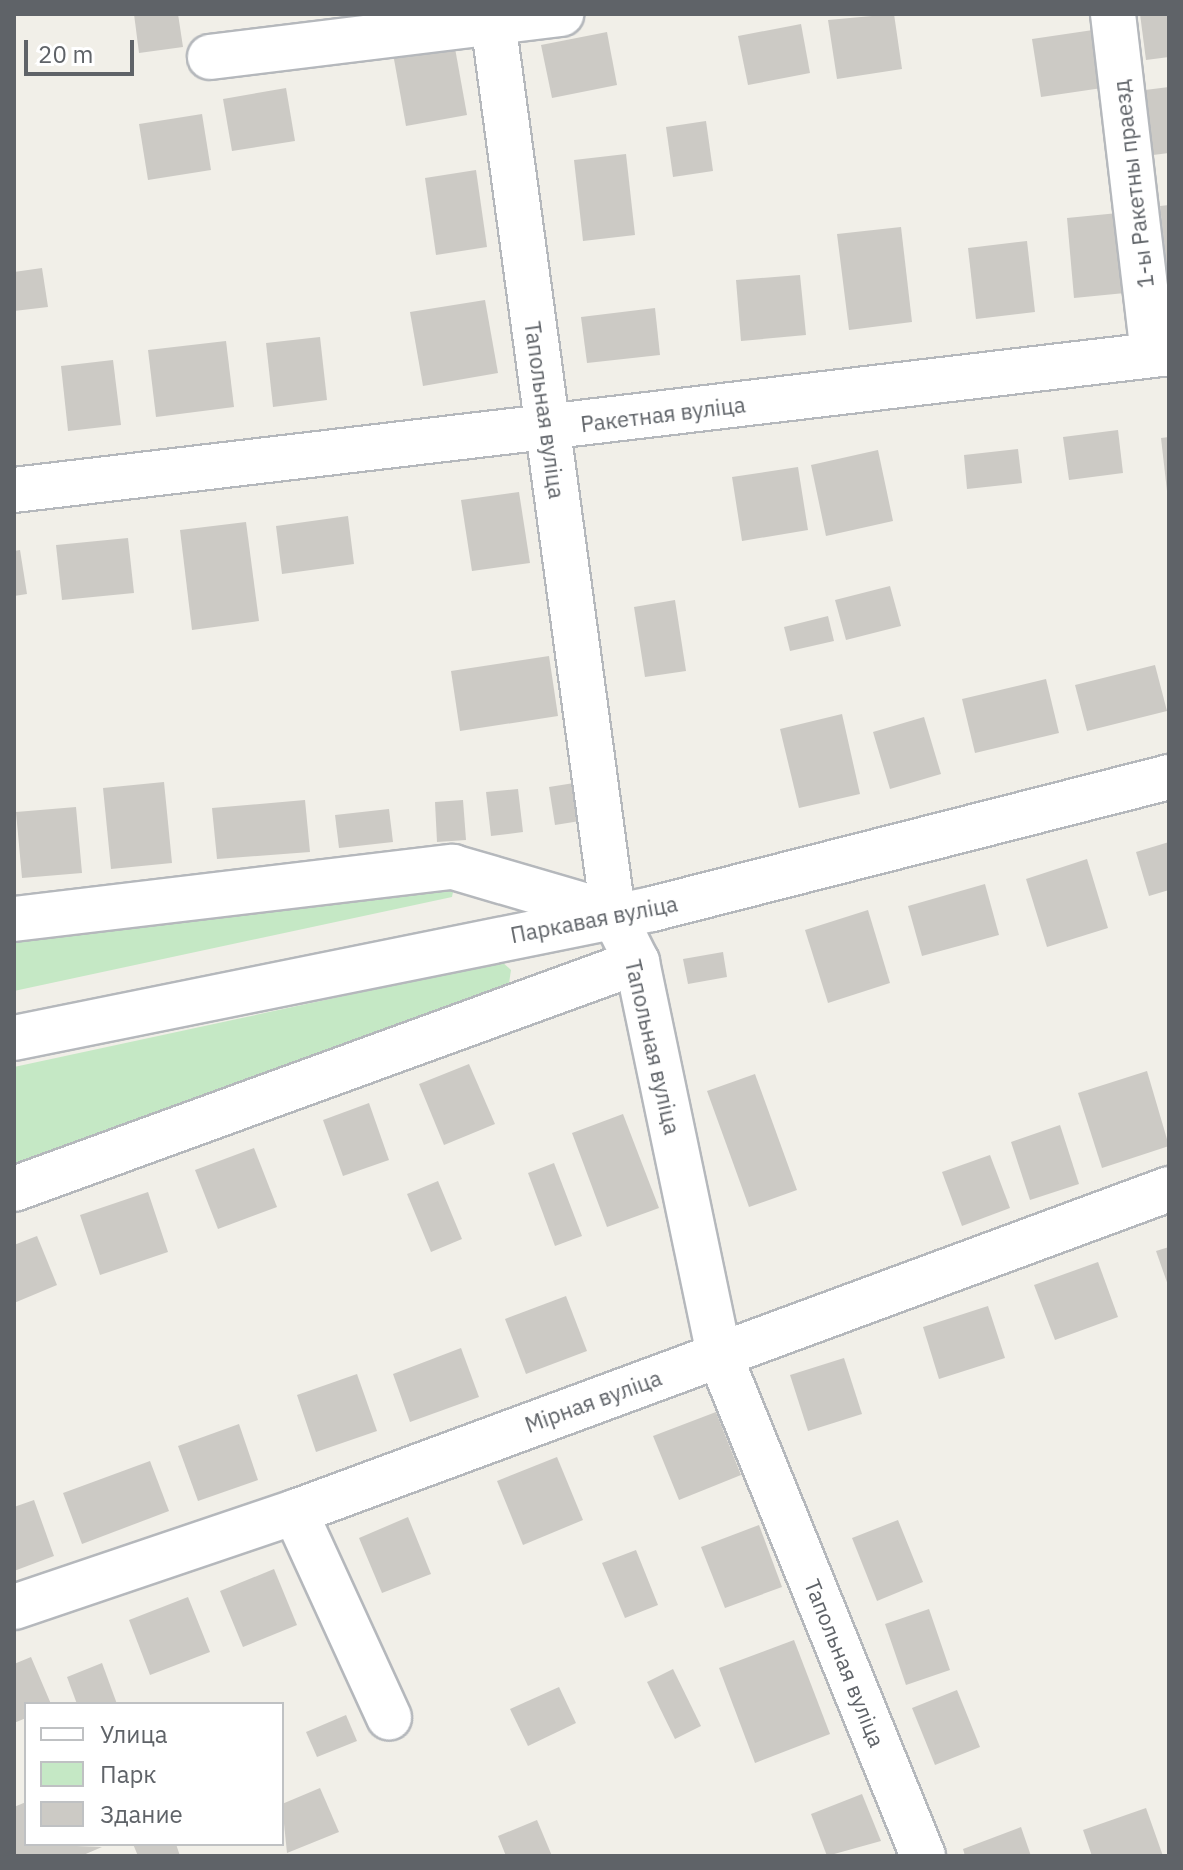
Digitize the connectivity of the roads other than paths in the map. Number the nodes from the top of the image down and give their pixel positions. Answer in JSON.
{"nodes":[{"id":1,"x":561,"y":14,"type":"edge"},
{"id":2,"x":1113,"y":14,"type":"edge"},
{"id":3,"x":492,"y":19,"type":"edge"},
{"id":4,"x":210,"y":57,"type":"dead end"},
{"id":5,"x":1161,"y":354,"type":"edge"},
{"id":6,"x":548,"y":427,"type":"junction"},
{"id":7,"x":14,"y":490,"type":"edge"},
{"id":8,"x":1169,"y":777,"type":"edge"},
{"id":9,"x":613,"y":914,"type":"junction"},
{"id":10,"x":14,"y":919,"type":"edge"},
{"id":11,"x":637,"y":962,"type":"junction"},
{"id":12,"x":14,"y":1038,"type":"edge"},
{"id":13,"x":14,"y":1189,"type":"edge"},
{"id":14,"x":1169,"y":1189,"type":"edge"},
{"id":15,"x":719,"y":1354,"type":"junction"},
{"id":16,"x":295,"y":1512,"type":"junction"},
{"id":17,"x":14,"y":1607,"type":"edge"},
{"id":18,"x":389,"y":1717,"type":"dead end"},
{"id":19,"x":923,"y":1856,"type":"edge"}],
"edges":[{"from":1,"to":3,"type":"street"},
{"from":2,"to":5,"type":"street","name":"1-ы Ракетны праезд"},
{"from":3,"to":4,"type":"street"},
{"from":3,"to":6,"type":"street","name":"Тапольная вуліца"},
{"from":5,"to":6,"type":"street","name":"Ракетная вуліца"},
{"from":6,"to":7,"type":"street","name":"Ракетная вуліца"},
{"from":6,"to":9,"type":"street","name":"Тапольная вуліца"},
{"from":8,"to":9,"type":"street","name":"Паркавая вуліца"},
{"from":9,"to":10,"type":"street"},
{"from":9,"to":11,"type":"street","name":"Тапольная вуліца"},
{"from":9,"to":12,"type":"street","name":"Паркавая вуліца"},
{"from":11,"to":13,"type":"street"},
{"from":11,"to":15,"type":"street","name":"Тапольная вуліца"},
{"from":14,"to":15,"type":"street","name":"Мірная вуліца"},
{"from":15,"to":16,"type":"street","name":"Мірная вуліца"},
{"from":15,"to":19,"type":"street","name":"Тапольная вуліца"},
{"from":16,"to":17,"type":"street","name":"Мірная вуліца"},
{"from":16,"to":18,"type":"street"}]}
